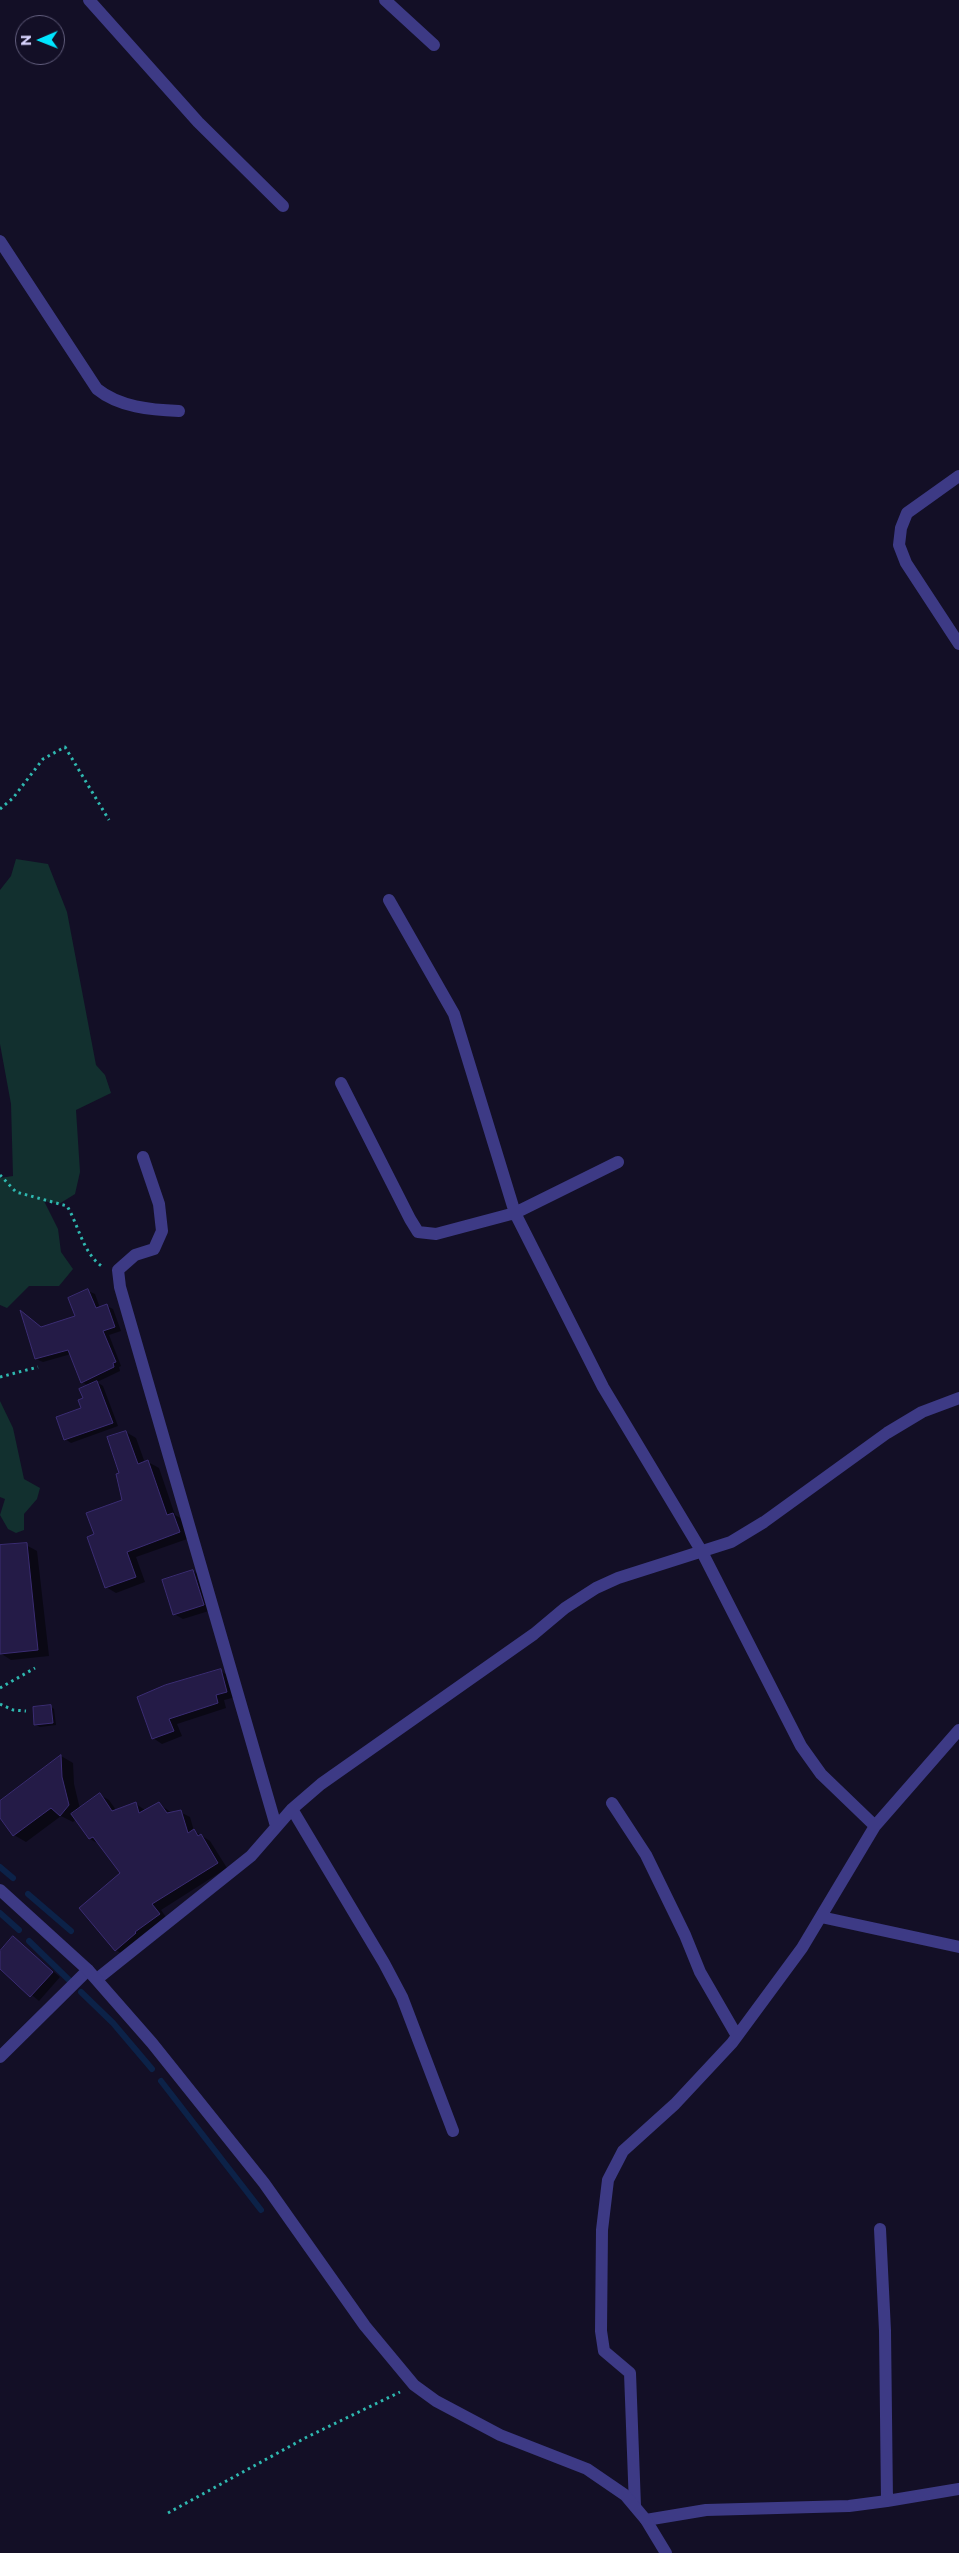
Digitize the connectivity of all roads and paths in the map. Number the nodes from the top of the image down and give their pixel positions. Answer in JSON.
{"nodes":[{"id":1,"x":90,"y":0,"type":"edge"},
{"id":2,"x":385,"y":0,"type":"edge"},
{"id":3,"x":434,"y":45,"type":"dead end"},
{"id":4,"x":283,"y":206,"type":"dead end"},
{"id":5,"x":0,"y":241,"type":"edge"},
{"id":6,"x":179,"y":411,"type":"dead end"},
{"id":7,"x":959,"y":476,"type":"edge"},
{"id":8,"x":959,"y":644,"type":"edge"},
{"id":9,"x":0,"y":809,"type":"edge"},
{"id":10,"x":109,"y":820,"type":"dead end"},
{"id":11,"x":389,"y":900,"type":"dead end"},
{"id":12,"x":341,"y":1083,"type":"dead end"},
{"id":13,"x":143,"y":1157,"type":"dead end"},
{"id":14,"x":618,"y":1162,"type":"dead end"},
{"id":15,"x":0,"y":1174,"type":"edge"},
{"id":16,"x":515,"y":1213,"type":"junction"},
{"id":17,"x":118,"y":1270,"type":"junction"},
{"id":18,"x":38,"y":1367,"type":"dead end"},
{"id":19,"x":0,"y":1377,"type":"edge"},
{"id":20,"x":959,"y":1398,"type":"edge"},
{"id":21,"x":702,"y":1552,"type":"junction"},
{"id":22,"x":36,"y":1668,"type":"dead end"},
{"id":23,"x":0,"y":1688,"type":"edge"},
{"id":24,"x":0,"y":1704,"type":"edge"},
{"id":25,"x":26,"y":1711,"type":"dead end"},
{"id":26,"x":959,"y":1730,"type":"edge"},
{"id":27,"x":612,"y":1803,"type":"dead end"},
{"id":28,"x":292,"y":1809,"type":"junction"},
{"id":29,"x":276,"y":1826,"type":"junction"},
{"id":30,"x":875,"y":1826,"type":"junction"},
{"id":31,"x":0,"y":1890,"type":"edge"},
{"id":32,"x":821,"y":1917,"type":"junction"},
{"id":33,"x":959,"y":1947,"type":"edge"},
{"id":34,"x":88,"y":1970,"type":"junction"},
{"id":35,"x":98,"y":1979,"type":"junction"},
{"id":36,"x":737,"y":2036,"type":"junction"},
{"id":37,"x":0,"y":2057,"type":"edge"},
{"id":38,"x":453,"y":2131,"type":"dead end"},
{"id":39,"x":880,"y":2229,"type":"dead end"},
{"id":40,"x":414,"y":2385,"type":"junction"},
{"id":41,"x":959,"y":2489,"type":"edge"},
{"id":42,"x":887,"y":2501,"type":"junction"},
{"id":43,"x":634,"y":2506,"type":"junction"},
{"id":44,"x":168,"y":2513,"type":"dead end"},
{"id":45,"x":646,"y":2520,"type":"junction"},
{"id":46,"x":666,"y":2553,"type":"edge"}],
"edges":[{"from":1,"to":4,"type":"street"},
{"from":2,"to":3,"type":"street"},
{"from":5,"to":6,"type":"street"},
{"from":7,"to":8,"type":"street"},
{"from":9,"to":10,"type":"path"},
{"from":11,"to":16,"type":"street"},
{"from":12,"to":16,"type":"street"},
{"from":13,"to":17,"type":"street"},
{"from":14,"to":16,"type":"street"},
{"from":15,"to":17,"type":"path"},
{"from":16,"to":21,"type":"street"},
{"from":17,"to":29,"type":"street"},
{"from":18,"to":19,"type":"path"},
{"from":20,"to":21,"type":"street"},
{"from":21,"to":28,"type":"street"},
{"from":21,"to":30,"type":"street"},
{"from":22,"to":23,"type":"path"},
{"from":24,"to":25,"type":"path"},
{"from":26,"to":30,"type":"street"},
{"from":27,"to":36,"type":"street"},
{"from":28,"to":29,"type":"street"},
{"from":28,"to":38,"type":"street"},
{"from":29,"to":35,"type":"street"},
{"from":30,"to":32,"type":"street"},
{"from":31,"to":34,"type":"street"},
{"from":32,"to":33,"type":"street"},
{"from":32,"to":36,"type":"street"},
{"from":34,"to":35,"type":"street"},
{"from":34,"to":37,"type":"street"},
{"from":35,"to":40,"type":"street"},
{"from":36,"to":43,"type":"street"},
{"from":39,"to":42,"type":"street"},
{"from":40,"to":43,"type":"street"},
{"from":40,"to":44,"type":"path"},
{"from":41,"to":42,"type":"street"},
{"from":42,"to":45,"type":"street"},
{"from":43,"to":45,"type":"street"},
{"from":45,"to":46,"type":"street"}]}
